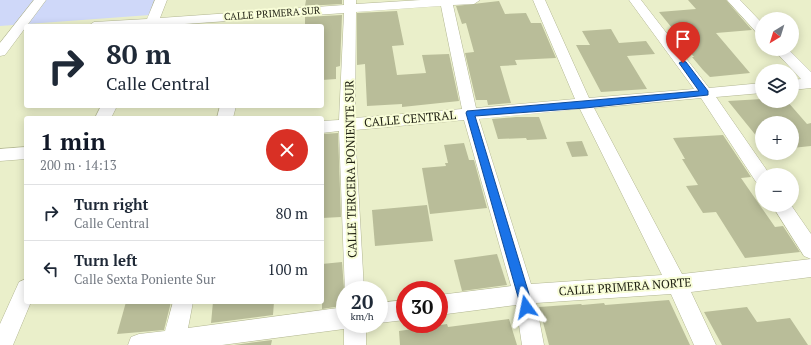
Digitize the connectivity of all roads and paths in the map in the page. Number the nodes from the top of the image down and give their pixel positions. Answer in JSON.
{"nodes":[{"id":1,"x":40,"y":0,"type":"edge"},
{"id":2,"x":161,"y":0,"type":"edge"},
{"id":3,"x":251,"y":0,"type":"edge"},
{"id":4,"x":474,"y":0,"type":"edge"},
{"id":5,"x":540,"y":0,"type":"edge"},
{"id":6,"x":635,"y":0,"type":"edge"},
{"id":7,"x":733,"y":0,"type":"edge"},
{"id":8,"x":446,"y":1,"type":"edge"},
{"id":9,"x":350,"y":4,"type":"edge"},
{"id":10,"x":246,"y":20,"type":"edge"},
{"id":11,"x":755,"y":23,"type":"edge"},
{"id":12,"x":26,"y":24,"type":"edge"},
{"id":13,"x":151,"y":24,"type":"edge"},
{"id":14,"x":21,"y":32,"type":"edge"},
{"id":15,"x":0,"y":34,"type":"edge"},
{"id":16,"x":0,"y":52,"type":"edge"},
{"id":17,"x":787,"y":56,"type":"edge"},
{"id":18,"x":811,"y":82,"type":"edge"},
{"id":19,"x":799,"y":84,"type":"edge"},
{"id":20,"x":755,"y":89,"type":"edge"},
{"id":21,"x":705,"y":93,"type":"junction"},
{"id":22,"x":585,"y":105,"type":"junction"},
{"id":23,"x":470,"y":113,"type":"junction"},
{"id":24,"x":347,"y":124,"type":"junction"},
{"id":25,"x":324,"y":127,"type":"edge"},
{"id":26,"x":24,"y":153,"type":"edge"},
{"id":27,"x":0,"y":155,"type":"edge"},
{"id":28,"x":756,"y":168,"type":"edge"},
{"id":29,"x":786,"y":212,"type":"edge"},
{"id":30,"x":811,"y":250,"type":"edge"},
{"id":31,"x":811,"y":268,"type":"edge"},
{"id":32,"x":354,"y":281,"type":"edge"},
{"id":33,"x":678,"y":284,"type":"junction"},
{"id":34,"x":24,"y":294,"type":"edge"},
{"id":35,"x":524,"y":294,"type":"junction"},
{"id":36,"x":183,"y":304,"type":"edge"},
{"id":37,"x":448,"y":304,"type":"edge"},
{"id":38,"x":336,"y":319,"type":"edge"},
{"id":39,"x":355,"y":333,"type":"edge"},
{"id":40,"x":174,"y":340,"type":"junction"},
{"id":41,"x":2,"y":345,"type":"edge"},
{"id":42,"x":139,"y":345,"type":"edge"},
{"id":43,"x":355,"y":345,"type":"edge"},
{"id":44,"x":533,"y":345,"type":"edge"},
{"id":45,"x":705,"y":345,"type":"edge"}],
"edges":[{"from":1,"to":12,"type":"street"},
{"from":2,"to":13,"type":"street"},
{"from":3,"to":10,"type":"street"},
{"from":4,"to":8,"type":"street","name":"CALLE PRIMERA SUR"},
{"from":5,"to":22,"type":"street"},
{"from":6,"to":21,"type":"street"},
{"from":7,"to":11,"type":"street"},
{"from":8,"to":9,"type":"street","name":"CALLE PRIMERA SUR"},
{"from":8,"to":23,"type":"street"},
{"from":9,"to":10,"type":"street","name":"CALLE PRIMERA SUR"},
{"from":9,"to":24,"type":"street","name":"CALLE TERCERA PONIENTE SUR"},
{"from":10,"to":13,"type":"street","name":"CALLE PRIMERA SUR"},
{"from":14,"to":15,"type":"street"},
{"from":14,"to":16,"type":"street"},
{"from":17,"to":18,"type":"street"},
{"from":18,"to":19,"type":"street"},
{"from":20,"to":21,"type":"street","name":"CALLE CENTRAL"},
{"from":21,"to":22,"type":"street","name":"CALLE CENTRAL"},
{"from":21,"to":28,"type":"street"},
{"from":22,"to":23,"type":"street","name":"CALLE CENTRAL"},
{"from":22,"to":33,"type":"street"},
{"from":23,"to":24,"type":"street","name":"CALLE CENTRAL"},
{"from":23,"to":35,"type":"street"},
{"from":24,"to":25,"type":"street","name":"CALLE CENTRAL"},
{"from":24,"to":32,"type":"street","name":"CALLE TERCERA PONIENTE SUR"},
{"from":26,"to":27,"type":"street"},
{"from":29,"to":30,"type":"street"},
{"from":31,"to":33,"type":"street","name":"CALLE PRIMERA NORTE"},
{"from":33,"to":35,"type":"street","name":"CALLE PRIMERA NORTE"},
{"from":33,"to":45,"type":"street"},
{"from":34,"to":41,"type":"street"},
{"from":35,"to":37,"type":"street","name":"CALLE PRIMERA NORTE"},
{"from":35,"to":44,"type":"street"},
{"from":36,"to":40,"type":"street"},
{"from":38,"to":40,"type":"street"},
{"from":39,"to":43,"type":"street"},
{"from":40,"to":42,"type":"street"}]}
